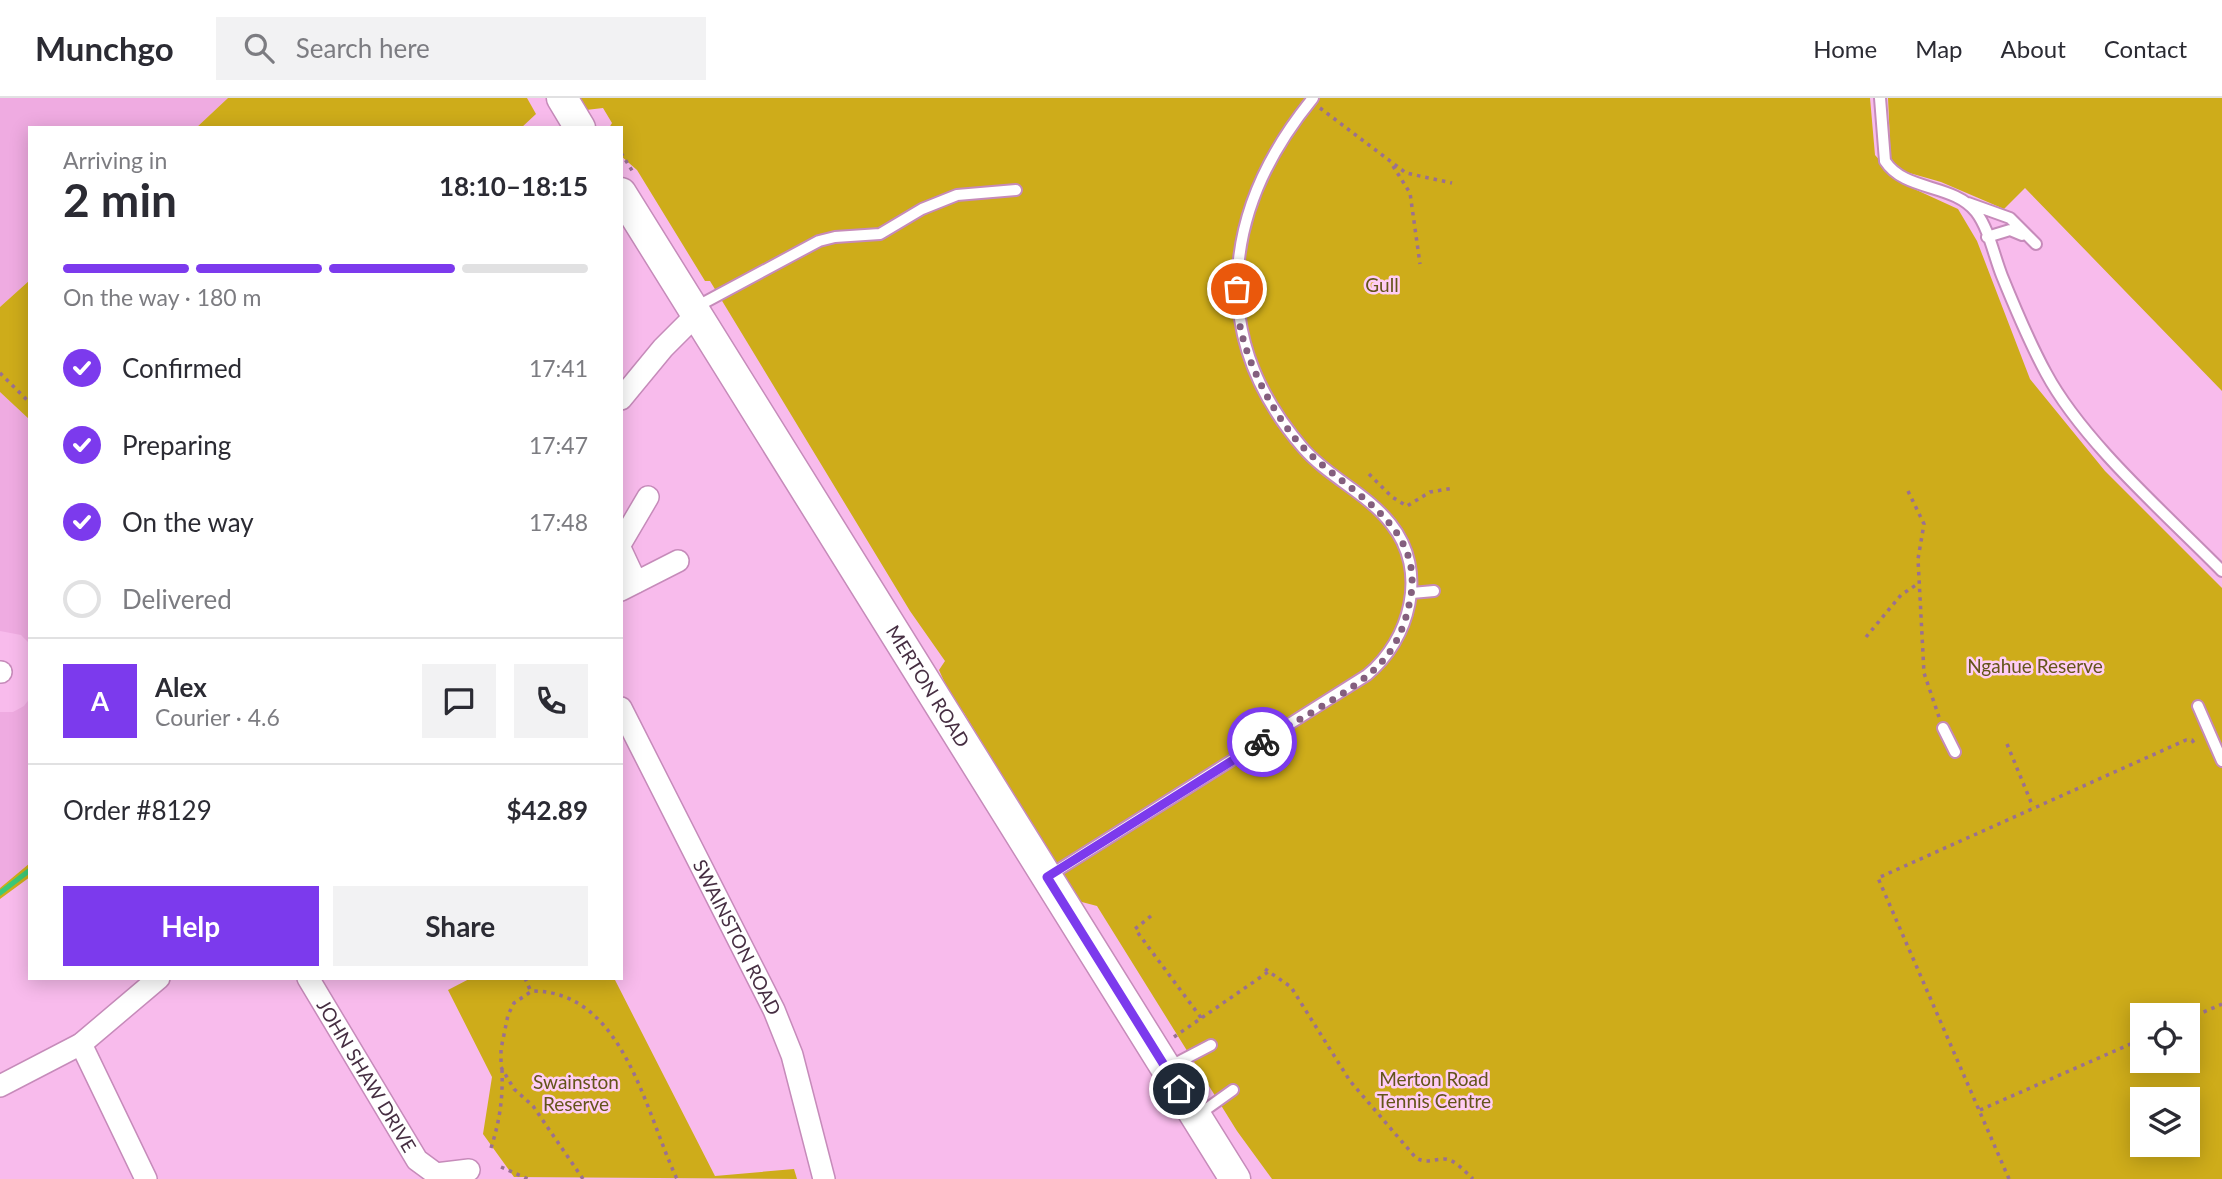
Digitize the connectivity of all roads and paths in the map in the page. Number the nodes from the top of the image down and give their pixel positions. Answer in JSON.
{"nodes":[{"id":1,"x":562,"y":98,"type":"edge"},
{"id":2,"x":1880,"y":98,"type":"edge"},
{"id":3,"x":1312,"y":99,"type":"edge"},
{"id":4,"x":579,"y":126,"type":"edge"},
{"id":5,"x":623,"y":161,"type":"edge"},
{"id":6,"x":1389,"y":162,"type":"junction"},
{"id":7,"x":1452,"y":183,"type":"dead end"},
{"id":8,"x":629,"y":186,"type":"edge"},
{"id":9,"x":1016,"y":190,"type":"dead end"},
{"id":10,"x":1967,"y":203,"type":"junction"},
{"id":11,"x":1987,"y":237,"type":"junction"},
{"id":12,"x":1420,"y":264,"type":"dead end"},
{"id":13,"x":695,"y":311,"type":"junction"},
{"id":14,"x":0,"y":373,"type":"edge"},
{"id":15,"x":623,"y":396,"type":"edge"},
{"id":16,"x":28,"y":400,"type":"edge"},
{"id":17,"x":1369,"y":474,"type":"dead end"},
{"id":18,"x":1454,"y":488,"type":"dead end"},
{"id":19,"x":1908,"y":491,"type":"dead end"},
{"id":20,"x":648,"y":497,"type":"dead end"},
{"id":21,"x":623,"y":540,"type":"edge"},
{"id":22,"x":623,"y":559,"type":"edge"},
{"id":23,"x":678,"y":561,"type":"dead end"},
{"id":24,"x":2222,"y":571,"type":"edge"},
{"id":25,"x":1919,"y":583,"type":"junction"},
{"id":26,"x":629,"y":586,"type":"edge"},
{"id":27,"x":1434,"y":592,"type":"dead end"},
{"id":28,"x":1412,"y":593,"type":"junction"},
{"id":29,"x":1866,"y":637,"type":"dead end"},
{"id":30,"x":2198,"y":706,"type":"dead end"},
{"id":31,"x":623,"y":712,"type":"edge"},
{"id":32,"x":1943,"y":728,"type":"joint"},
{"id":33,"x":2007,"y":744,"type":"dead end"},
{"id":34,"x":2196,"y":746,"type":"dead end"},
{"id":35,"x":1955,"y":752,"type":"dead end"},
{"id":36,"x":2222,"y":761,"type":"edge"},
{"id":37,"x":2033,"y":807,"type":"junction"},
{"id":38,"x":1047,"y":877,"type":"junction"},
{"id":39,"x":1151,"y":916,"type":"dead end"},
{"id":40,"x":157,"y":980,"type":"edge"},
{"id":41,"x":309,"y":980,"type":"edge"},
{"id":42,"x":526,"y":980,"type":"edge"},
{"id":43,"x":531,"y":992,"type":"junction"},
{"id":44,"x":2222,"y":1004,"type":"edge"},
{"id":45,"x":2200,"y":1014,"type":"edge"},
{"id":46,"x":1202,"y":1019,"type":"junction"},
{"id":47,"x":1172,"y":1038,"type":"dead end"},
{"id":48,"x":81,"y":1044,"type":"junction"},
{"id":49,"x":2130,"y":1044,"type":"edge"},
{"id":50,"x":1211,"y":1045,"type":"dead end"},
{"id":51,"x":502,"y":1067,"type":"junction"},
{"id":52,"x":1167,"y":1069,"type":"junction"},
{"id":53,"x":0,"y":1086,"type":"edge"},
{"id":54,"x":1233,"y":1090,"type":"dead end"},
{"id":55,"x":1980,"y":1110,"type":"junction"},
{"id":56,"x":1195,"y":1117,"type":"junction"},
{"id":57,"x":491,"y":1148,"type":"dead end"},
{"id":58,"x":501,"y":1167,"type":"dead end"},
{"id":59,"x":469,"y":1170,"type":"dead end"},
{"id":60,"x":146,"y":1179,"type":"edge"},
{"id":61,"x":528,"y":1179,"type":"edge"},
{"id":62,"x":583,"y":1179,"type":"edge"},
{"id":63,"x":677,"y":1179,"type":"edge"},
{"id":64,"x":824,"y":1179,"type":"edge"},
{"id":65,"x":1235,"y":1179,"type":"edge"},
{"id":66,"x":1473,"y":1179,"type":"edge"},
{"id":67,"x":2010,"y":1179,"type":"edge"}],
"edges":[{"from":1,"to":4,"type":"main road"},
{"from":2,"to":10,"type":"lane"},
{"from":3,"to":6,"type":"path"},
{"from":3,"to":28,"type":"lane"},
{"from":5,"to":8,"type":"path"},
{"from":6,"to":7,"type":"path"},
{"from":6,"to":12,"type":"path"},
{"from":8,"to":13,"type":"main road","name":"MERTON ROAD"},
{"from":9,"to":13,"type":"lane"},
{"from":10,"to":11,"type":"lane"},
{"from":10,"to":11,"type":"lane"},
{"from":11,"to":24,"type":"lane"},
{"from":13,"to":15,"type":"street"},
{"from":13,"to":38,"type":"main road","name":"MERTON ROAD"},
{"from":14,"to":16,"type":"path"},
{"from":17,"to":18,"type":"path"},
{"from":19,"to":25,"type":"path"},
{"from":20,"to":21,"type":"street"},
{"from":22,"to":26,"type":"street"},
{"from":23,"to":26,"type":"street"},
{"from":25,"to":29,"type":"path"},
{"from":25,"to":32,"type":"path"},
{"from":27,"to":28,"type":"lane"},
{"from":28,"to":38,"type":"lane"},
{"from":30,"to":36,"type":"lane"},
{"from":31,"to":64,"type":"street","name":"SWAINSTON ROAD"},
{"from":32,"to":35,"type":"lane"},
{"from":33,"to":37,"type":"path"},
{"from":34,"to":37,"type":"path"},
{"from":37,"to":55,"type":"path"},
{"from":38,"to":52,"type":"main road","name":"MERTON ROAD"},
{"from":39,"to":46,"type":"path"},
{"from":40,"to":48,"type":"street"},
{"from":41,"to":59,"type":"street","name":"JOHN SHAW DRIVE"},
{"from":42,"to":43,"type":"path"},
{"from":43,"to":51,"type":"path"},
{"from":43,"to":63,"type":"path"},
{"from":44,"to":45,"type":"path"},
{"from":46,"to":47,"type":"path"},
{"from":46,"to":66,"type":"path"},
{"from":48,"to":53,"type":"street"},
{"from":48,"to":60,"type":"street"},
{"from":49,"to":55,"type":"path"},
{"from":50,"to":52,"type":"lane"},
{"from":51,"to":57,"type":"path"},
{"from":51,"to":62,"type":"path"},
{"from":52,"to":56,"type":"main road","name":"MERTON ROAD"},
{"from":54,"to":56,"type":"lane"},
{"from":55,"to":67,"type":"path"},
{"from":56,"to":65,"type":"main road","name":"MERTON ROAD"},
{"from":58,"to":61,"type":"path"}]}
